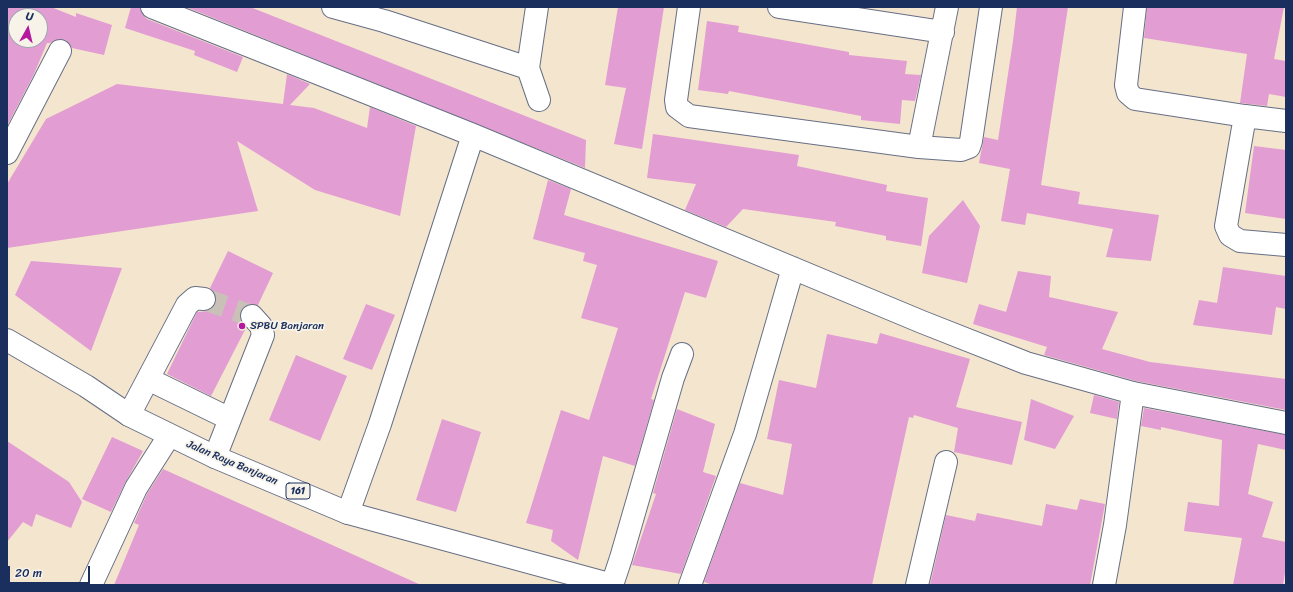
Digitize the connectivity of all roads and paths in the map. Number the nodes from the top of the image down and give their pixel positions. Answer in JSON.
{"nodes":[{"id":1,"x":152,"y":7,"type":"edge"},
{"id":2,"x":333,"y":7,"type":"edge"},
{"id":3,"x":537,"y":7,"type":"edge"},
{"id":4,"x":689,"y":7,"type":"edge"},
{"id":5,"x":779,"y":7,"type":"edge"},
{"id":6,"x":947,"y":7,"type":"edge"},
{"id":7,"x":991,"y":7,"type":"edge"},
{"id":8,"x":1134,"y":7,"type":"edge"},
{"id":9,"x":385,"y":14,"type":"edge"},
{"id":10,"x":942,"y":32,"type":"junction"},
{"id":11,"x":60,"y":51,"type":"dead end"},
{"id":12,"x":528,"y":68,"type":"junction"},
{"id":13,"x":539,"y":100,"type":"dead end"},
{"id":14,"x":1245,"y":116,"type":"junction"},
{"id":15,"x":1286,"y":121,"type":"edge"},
{"id":16,"x":473,"y":135,"type":"junction"},
{"id":17,"x":919,"y":147,"type":"junction"},
{"id":18,"x":7,"y":153,"type":"edge"},
{"id":19,"x":1286,"y":245,"type":"edge"},
{"id":20,"x":793,"y":268,"type":"junction"},
{"id":21,"x":204,"y":299,"type":"tunnel mouth"},
{"id":22,"x":252,"y":316,"type":"tunnel mouth"},
{"id":23,"x":7,"y":340,"type":"edge"},
{"id":24,"x":682,"y":354,"type":"dead end"},
{"id":25,"x":148,"y":379,"type":"junction"},
{"id":26,"x":1133,"y":393,"type":"junction"},
{"id":27,"x":129,"y":415,"type":"junction"},
{"id":28,"x":230,"y":419,"type":"junction"},
{"id":29,"x":1286,"y":423,"type":"edge"},
{"id":30,"x":169,"y":436,"type":"junction"},
{"id":31,"x":215,"y":457,"type":"junction"},
{"id":32,"x":946,"y":462,"type":"dead end"},
{"id":33,"x":348,"y":513,"type":"junction"},
{"id":34,"x":91,"y":585,"type":"edge"},
{"id":35,"x":612,"y":585,"type":"edge"},
{"id":36,"x":690,"y":585,"type":"edge"},
{"id":37,"x":917,"y":585,"type":"edge"},
{"id":38,"x":1104,"y":585,"type":"edge"}],
"edges":[{"from":1,"to":16,"type":"street"},
{"from":2,"to":9,"type":"street"},
{"from":3,"to":12,"type":"street"},
{"from":4,"to":17,"type":"street"},
{"from":5,"to":10,"type":"street"},
{"from":6,"to":10,"type":"street"},
{"from":7,"to":17,"type":"street"},
{"from":8,"to":14,"type":"street"},
{"from":9,"to":12,"type":"street"},
{"from":10,"to":17,"type":"street"},
{"from":11,"to":18,"type":"street"},
{"from":12,"to":13,"type":"street"},
{"from":14,"to":15,"type":"street"},
{"from":14,"to":19,"type":"street"},
{"from":16,"to":20,"type":"street"},
{"from":16,"to":33,"type":"street"},
{"from":20,"to":26,"type":"street"},
{"from":20,"to":36,"type":"street"},
{"from":21,"to":25,"type":"street"},
{"from":22,"to":28,"type":"street"},
{"from":23,"to":27,"type":"street","name":"Jalan Raya Banjaran","number":"161"},
{"from":24,"to":35,"type":"street"},
{"from":25,"to":27,"type":"street"},
{"from":25,"to":28,"type":"street"},
{"from":26,"to":29,"type":"street"},
{"from":26,"to":38,"type":"street"},
{"from":27,"to":30,"type":"street","name":"Jalan Raya Banjaran","number":"161"},
{"from":28,"to":31,"type":"street"},
{"from":30,"to":31,"type":"street","name":"Jalan Raya Banjaran","number":"161"},
{"from":30,"to":34,"type":"street"},
{"from":31,"to":33,"type":"street","name":"Jalan Raya Banjaran","number":"161"},
{"from":32,"to":37,"type":"street"},
{"from":33,"to":35,"type":"street","name":"Jalan Raya Banjaran","number":"161"}]}
